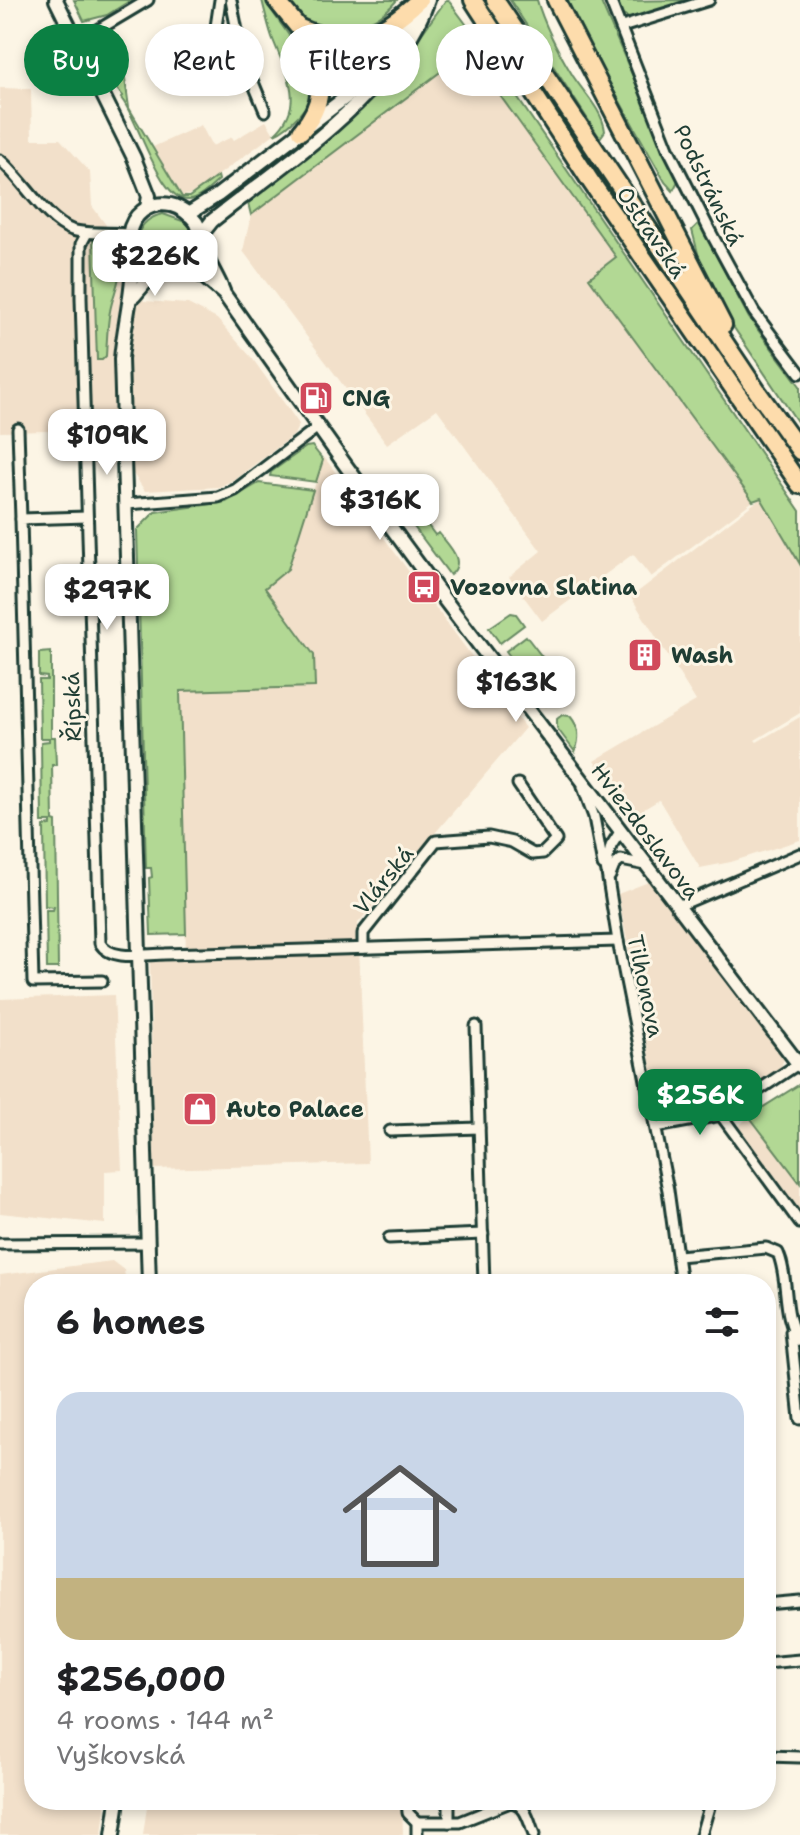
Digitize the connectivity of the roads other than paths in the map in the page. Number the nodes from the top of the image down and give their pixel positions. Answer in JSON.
{"nodes":[{"id":1,"x":56,"y":0,"type":"edge"},
{"id":2,"x":148,"y":0,"type":"edge"},
{"id":3,"x":220,"y":0,"type":"edge"},
{"id":4,"x":231,"y":0,"type":"edge"},
{"id":5,"x":276,"y":0,"type":"edge"},
{"id":6,"x":419,"y":0,"type":"edge"},
{"id":7,"x":426,"y":0,"type":"edge"},
{"id":8,"x":473,"y":0,"type":"edge"},
{"id":9,"x":495,"y":0,"type":"edge"},
{"id":10,"x":556,"y":0,"type":"edge"},
{"id":11,"x":610,"y":0,"type":"edge"},
{"id":12,"x":709,"y":0,"type":"edge"},
{"id":13,"x":233,"y":17,"type":"junction"},
{"id":14,"x":217,"y":21,"type":"junction"},
{"id":15,"x":67,"y":24,"type":"edge"},
{"id":16,"x":108,"y":24,"type":"edge"},
{"id":17,"x":217,"y":24,"type":"edge"},
{"id":18,"x":295,"y":24,"type":"edge"},
{"id":19,"x":390,"y":24,"type":"edge"},
{"id":20,"x":409,"y":24,"type":"edge"},
{"id":21,"x":622,"y":27,"type":"junction"},
{"id":22,"x":103,"y":96,"type":"edge"},
{"id":23,"x":319,"y":96,"type":"edge"},
{"id":24,"x":346,"y":96,"type":"edge"},
{"id":25,"x":349,"y":96,"type":"edge"},
{"id":26,"x":265,"y":111,"type":"dead end"},
{"id":27,"x":301,"y":131,"type":"junction"},
{"id":28,"x":302,"y":150,"type":"junction"},
{"id":29,"x":134,"y":158,"type":"junction"},
{"id":30,"x":0,"y":160,"type":"edge"},
{"id":31,"x":167,"y":205,"type":"junction"},
{"id":32,"x":147,"y":208,"type":"junction"},
{"id":33,"x":188,"y":214,"type":"junction"},
{"id":34,"x":87,"y":233,"type":"junction"},
{"id":35,"x":129,"y":234,"type":"junction"},
{"id":36,"x":200,"y":239,"type":"junction"},
{"id":37,"x":133,"y":256,"type":"junction"},
{"id":38,"x":178,"y":266,"type":"junction"},
{"id":39,"x":157,"y":269,"type":"junction"},
{"id":40,"x":224,"y":294,"type":"junction"},
{"id":41,"x":127,"y":305,"type":"junction"},
{"id":42,"x":800,"y":373,"type":"edge"},
{"id":43,"x":759,"y":394,"type":"junction"},
{"id":44,"x":318,"y":427,"type":"junction"},
{"id":45,"x":18,"y":429,"type":"dead end"},
{"id":46,"x":800,"y":451,"type":"edge"},
{"id":47,"x":800,"y":485,"type":"edge"},
{"id":48,"x":127,"y":504,"type":"junction"},
{"id":49,"x":87,"y":517,"type":"junction"},
{"id":50,"x":21,"y":519,"type":"junction"},
{"id":51,"x":579,"y":776,"type":"junction"},
{"id":52,"x":518,"y":784,"type":"dead end"},
{"id":53,"x":620,"y":832,"type":"junction"},
{"id":54,"x":796,"y":855,"type":"edge"},
{"id":55,"x":646,"y":865,"type":"junction"},
{"id":56,"x":800,"y":867,"type":"edge"},
{"id":57,"x":609,"y":884,"type":"junction"},
{"id":58,"x":678,"y":906,"type":"junction"},
{"id":59,"x":618,"y":941,"type":"junction"},
{"id":60,"x":363,"y":948,"type":"junction"},
{"id":61,"x":140,"y":954,"type":"junction"},
{"id":62,"x":102,"y":981,"type":"dead end"},
{"id":63,"x":476,"y":1026,"type":"dead end"},
{"id":64,"x":799,"y":1065,"type":"edge"},
{"id":65,"x":721,"y":1115,"type":"junction"},
{"id":66,"x":656,"y":1127,"type":"junction"},
{"id":67,"x":479,"y":1128,"type":"junction"},
{"id":68,"x":390,"y":1131,"type":"dead end"},
{"id":69,"x":800,"y":1223,"type":"edge"},
{"id":70,"x":483,"y":1234,"type":"junction"},
{"id":71,"x":389,"y":1238,"type":"dead end"},
{"id":72,"x":147,"y":1243,"type":"junction"},
{"id":73,"x":0,"y":1244,"type":"edge"},
{"id":74,"x":678,"y":1256,"type":"junction"},
{"id":75,"x":149,"y":1274,"type":"edge"},
{"id":76,"x":484,"y":1274,"type":"edge"},
{"id":77,"x":680,"y":1274,"type":"edge"},
{"id":78,"x":791,"y":1328,"type":"junction"},
{"id":79,"x":800,"y":1341,"type":"edge"},
{"id":80,"x":800,"y":1419,"type":"edge"},
{"id":81,"x":800,"y":1601,"type":"edge"},
{"id":82,"x":776,"y":1603,"type":"edge"},
{"id":83,"x":800,"y":1660,"type":"edge"},
{"id":84,"x":776,"y":1662,"type":"edge"},
{"id":85,"x":776,"y":1756,"type":"edge"},
{"id":86,"x":800,"y":1757,"type":"edge"},
{"id":87,"x":117,"y":1810,"type":"edge"},
{"id":88,"x":408,"y":1810,"type":"edge"},
{"id":89,"x":449,"y":1810,"type":"edge"},
{"id":90,"x":490,"y":1810,"type":"edge"},
{"id":91,"x":523,"y":1810,"type":"edge"},
{"id":92,"x":708,"y":1810,"type":"edge"},
{"id":93,"x":417,"y":1822,"type":"junction"},
{"id":94,"x":449,"y":1822,"type":"junction"},
{"id":95,"x":113,"y":1835,"type":"edge"},
{"id":96,"x":417,"y":1835,"type":"edge"},
{"id":97,"x":534,"y":1835,"type":"edge"},
{"id":98,"x":701,"y":1835,"type":"edge"}],
"edges":[{"from":1,"to":15,"type":"main road"},
{"from":2,"to":16,"type":"street"},
{"from":3,"to":14,"type":"street"},
{"from":4,"to":13,"type":"street"},
{"from":5,"to":18,"type":"highway"},
{"from":6,"to":19,"type":"highway"},
{"from":7,"to":20,"type":"main road"},
{"from":7,"to":28,"type":"main road"},
{"from":8,"to":47,"type":"highway","name":"Ostravská"},
{"from":9,"to":43,"type":"highway","name":"Ostravská"},
{"from":10,"to":43,"type":"highway"},
{"from":11,"to":21,"type":"street","name":"Podstránská"},
{"from":12,"to":21,"type":"street"},
{"from":13,"to":14,"type":"street"},
{"from":13,"to":26,"type":"street"},
{"from":14,"to":17,"type":"street"},
{"from":21,"to":42,"type":"street","name":"Podstránská"},
{"from":22,"to":29,"type":"main road"},
{"from":23,"to":27,"type":"highway"},
{"from":24,"to":27,"type":"main road"},
{"from":25,"to":28,"type":"main road"},
{"from":27,"to":33,"type":"main road"},
{"from":28,"to":36,"type":"main road"},
{"from":29,"to":31,"type":"main road"},
{"from":29,"to":32,"type":"main road"},
{"from":30,"to":34,"type":"street"},
{"from":31,"to":32,"type":"main road"},
{"from":31,"to":33,"type":"main road"},
{"from":32,"to":35,"type":"main road"},
{"from":33,"to":36,"type":"main road"},
{"from":34,"to":35,"type":"street"},
{"from":34,"to":49,"type":"street","name":"Řípská"},
{"from":35,"to":37,"type":"main road"},
{"from":36,"to":38,"type":"main road"},
{"from":36,"to":40,"type":"main road"},
{"from":37,"to":39,"type":"main road"},
{"from":37,"to":41,"type":"main road"},
{"from":38,"to":39,"type":"main road"},
{"from":38,"to":40,"type":"main road","name":"Hviezdoslavova"},
{"from":39,"to":41,"type":"main road"},
{"from":40,"to":44,"type":"main road","name":"Hviezdoslavova"},
{"from":41,"to":48,"type":"main road"},
{"from":43,"to":46,"type":"highway","name":"Ostravská"},
{"from":44,"to":48,"type":"street"},
{"from":44,"to":51,"type":"main road","name":"Hviezdoslavova"},
{"from":45,"to":50,"type":"street"},
{"from":48,"to":61,"type":"main road"},
{"from":49,"to":50,"type":"street"},
{"from":49,"to":61,"type":"street","name":"Řípská"},
{"from":50,"to":62,"type":"street"},
{"from":51,"to":53,"type":"main road","name":"Hviezdoslavova"},
{"from":51,"to":57,"type":"street","name":"Tilhonova"},
{"from":52,"to":60,"type":"street","name":"Vlárská"},
{"from":53,"to":55,"type":"main road","name":"Hviezdoslavova"},
{"from":53,"to":57,"type":"street","name":"Tilhonova"},
{"from":54,"to":56,"type":"street"},
{"from":54,"to":58,"type":"street"},
{"from":55,"to":57,"type":"street"},
{"from":55,"to":58,"type":"main road","name":"Hviezdoslavova"},
{"from":57,"to":59,"type":"street","name":"Tilhonova"},
{"from":58,"to":64,"type":"main road","name":"Hviezdoslavova"},
{"from":59,"to":60,"type":"street","name":"Vlárská"},
{"from":59,"to":66,"type":"street","name":"Tilhonova"},
{"from":60,"to":61,"type":"street","name":"Vlárská"},
{"from":61,"to":72,"type":"main road"},
{"from":63,"to":67,"type":"street"},
{"from":64,"to":65,"type":"street"},
{"from":65,"to":66,"type":"street"},
{"from":65,"to":69,"type":"street"},
{"from":66,"to":74,"type":"street","name":"Tilhonova"},
{"from":67,"to":68,"type":"street"},
{"from":67,"to":70,"type":"street"},
{"from":70,"to":71,"type":"street"},
{"from":70,"to":76,"type":"street"},
{"from":72,"to":73,"type":"street"},
{"from":72,"to":75,"type":"main road"},
{"from":74,"to":77,"type":"street","name":"Tilhonova"},
{"from":74,"to":78,"type":"street"},
{"from":78,"to":79,"type":"street"},
{"from":78,"to":80,"type":"street"},
{"from":81,"to":82,"type":"street"},
{"from":83,"to":84,"type":"street"},
{"from":85,"to":86,"type":"street"},
{"from":87,"to":95,"type":"main road"},
{"from":88,"to":93,"type":"street"},
{"from":89,"to":94,"type":"street"},
{"from":90,"to":94,"type":"street"},
{"from":91,"to":97,"type":"street"},
{"from":92,"to":98,"type":"street"},
{"from":93,"to":94,"type":"street"},
{"from":93,"to":96,"type":"street"}]}
